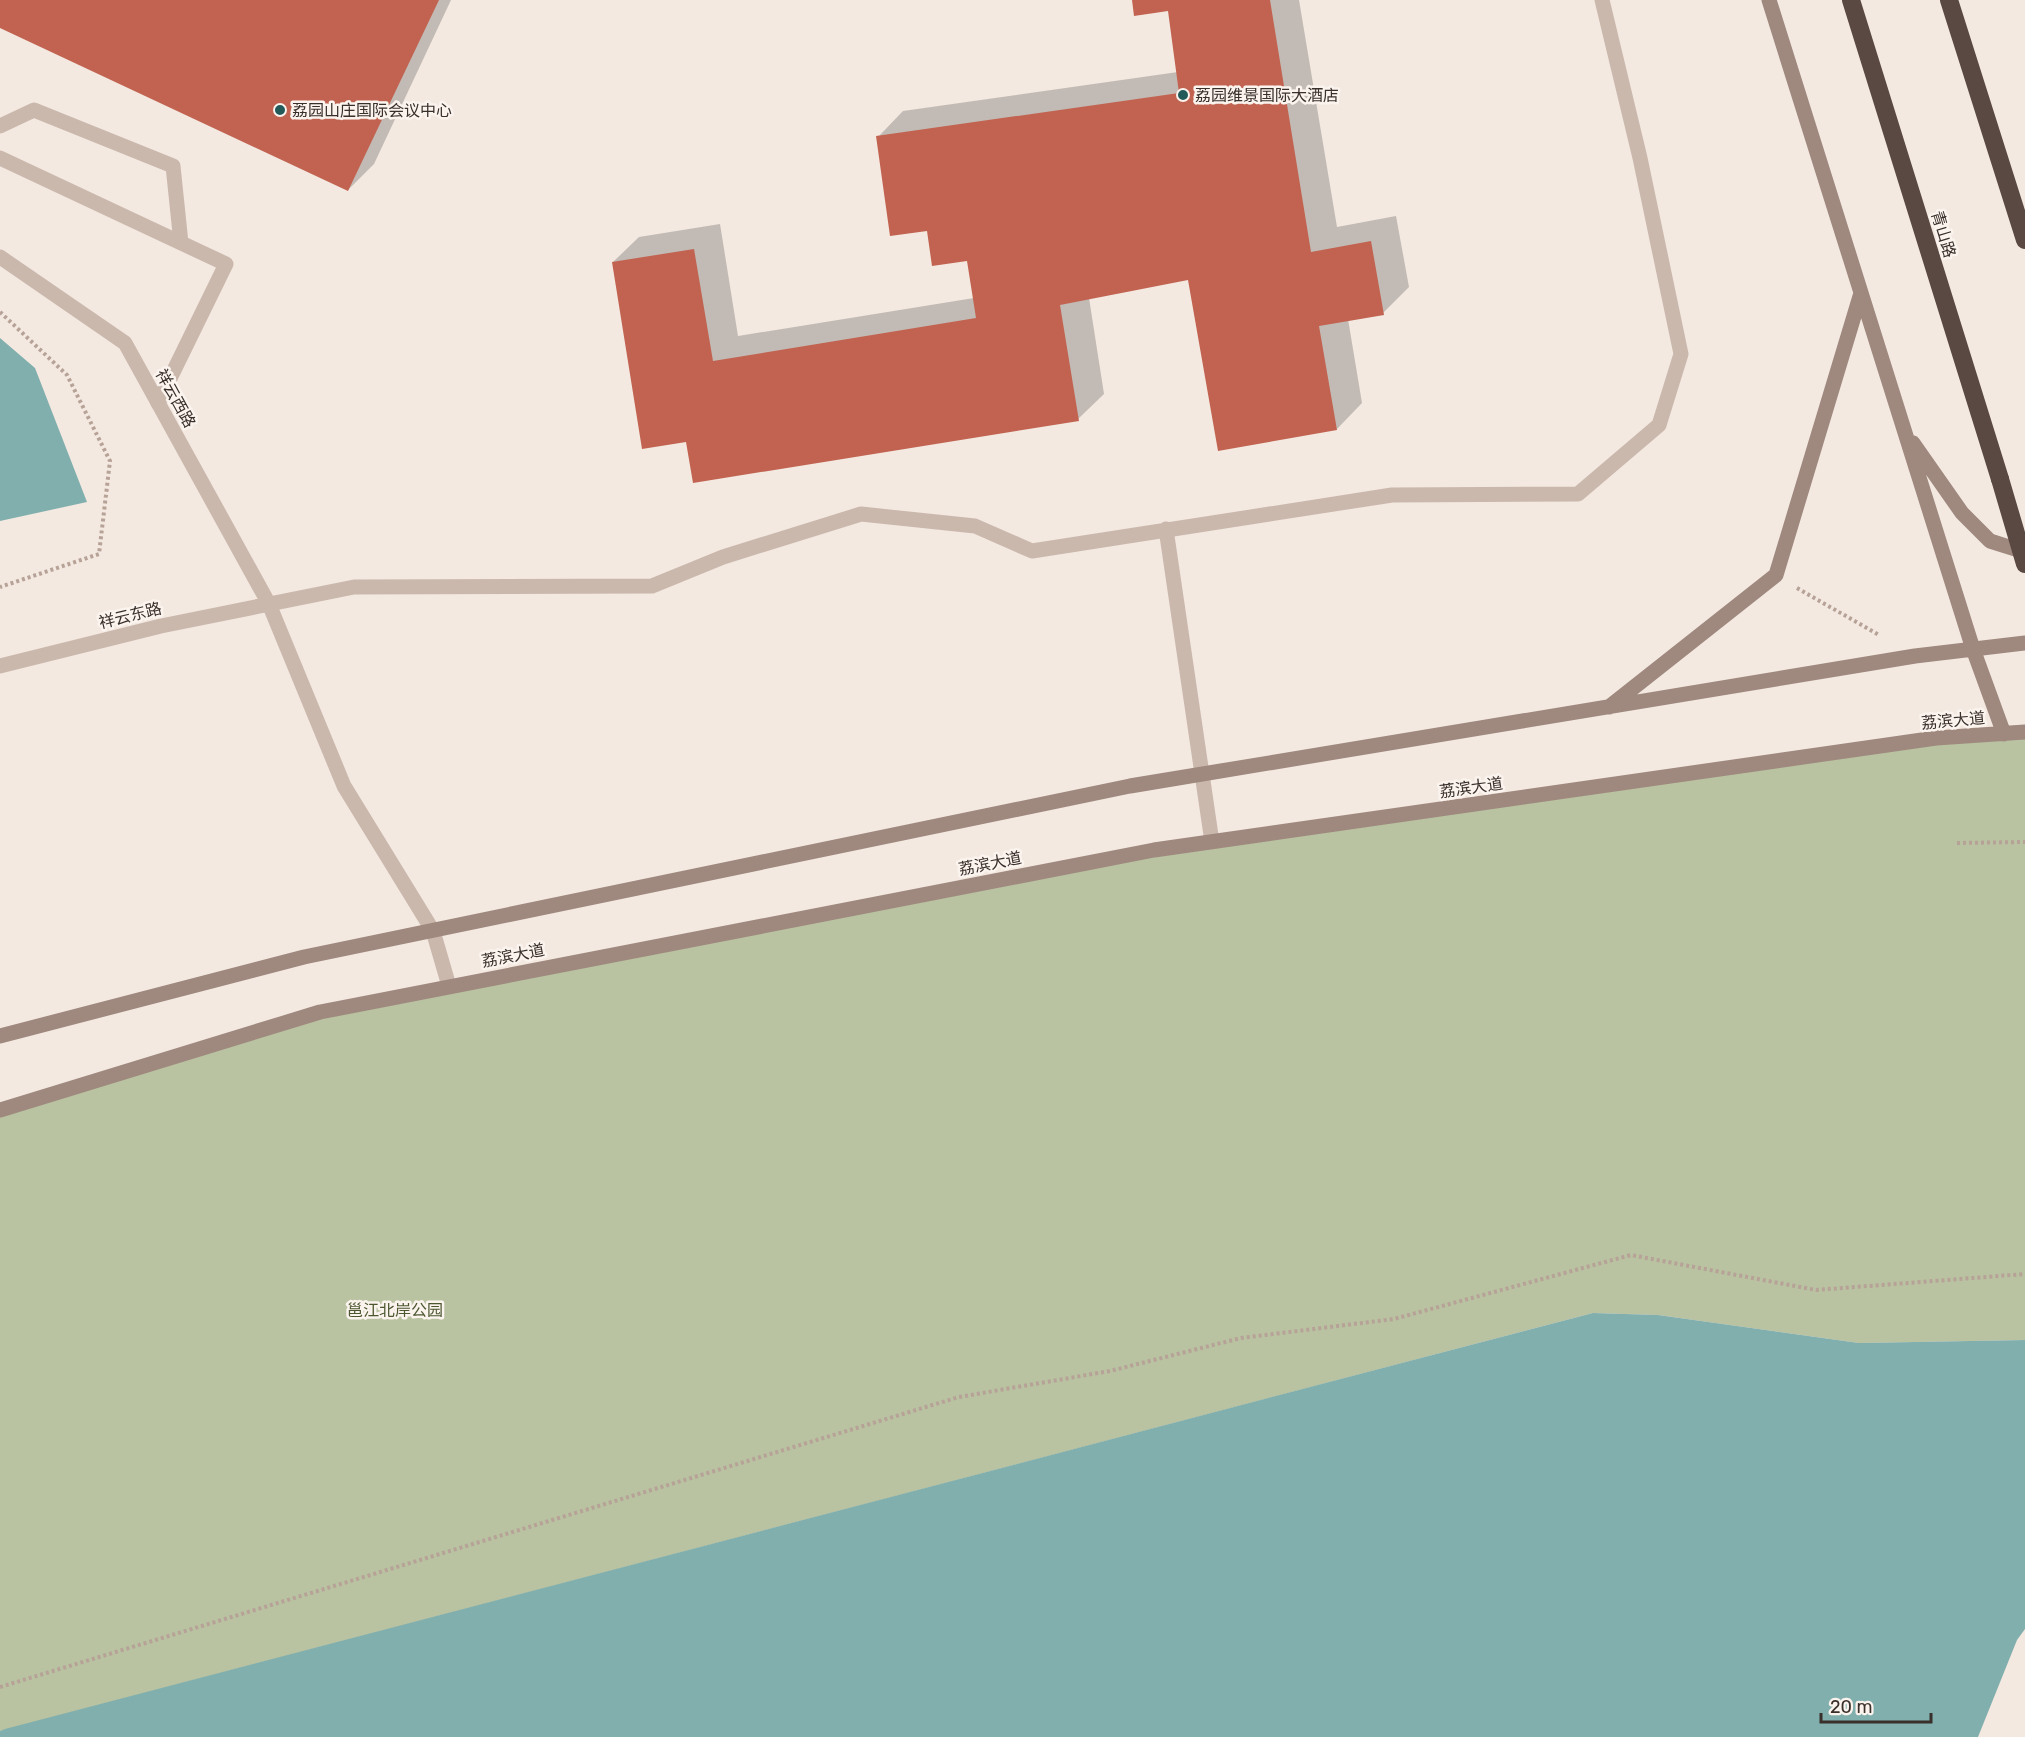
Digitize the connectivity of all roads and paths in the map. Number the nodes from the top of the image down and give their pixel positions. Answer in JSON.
{"nodes":[{"id":1,"x":1602,"y":0,"type":"edge"},
{"id":2,"x":1769,"y":0,"type":"edge"},
{"id":3,"x":1851,"y":0,"type":"edge"},
{"id":4,"x":1949,"y":0,"type":"edge"},
{"id":5,"x":0,"y":126,"type":"edge"},
{"id":6,"x":0,"y":158,"type":"edge"},
{"id":7,"x":2025,"y":240,"type":"edge"},
{"id":8,"x":181,"y":243,"type":"junction"},
{"id":9,"x":0,"y":257,"type":"edge"},
{"id":10,"x":1861,"y":293,"type":"junction"},
{"id":11,"x":0,"y":312,"type":"edge"},
{"id":12,"x":158,"y":403,"type":"junction"},
{"id":13,"x":1905,"y":431,"type":"junction"},
{"id":14,"x":1166,"y":529,"type":"junction"},
{"id":15,"x":2025,"y":552,"type":"edge"},
{"id":16,"x":2025,"y":564,"type":"edge"},
{"id":17,"x":1776,"y":575,"type":"junction"},
{"id":18,"x":0,"y":587,"type":"edge"},
{"id":19,"x":269,"y":604,"type":"junction"},
{"id":20,"x":2025,"y":643,"type":"edge"},
{"id":21,"x":1973,"y":649,"type":"junction"},
{"id":22,"x":1914,"y":656,"type":"junction"},
{"id":23,"x":0,"y":666,"type":"edge"},
{"id":24,"x":1607,"y":708,"type":"junction"},
{"id":25,"x":2025,"y":732,"type":"edge"},
{"id":26,"x":2004,"y":734,"type":"junction"},
{"id":27,"x":1203,"y":774,"type":"junction"},
{"id":28,"x":1212,"y":842,"type":"junction"},
{"id":29,"x":2025,"y":842,"type":"edge"},
{"id":30,"x":1957,"y":843,"type":"dead end"},
{"id":31,"x":433,"y":931,"type":"junction"},
{"id":32,"x":449,"y":986,"type":"junction"},
{"id":33,"x":0,"y":1036,"type":"edge"},
{"id":34,"x":0,"y":1110,"type":"edge"},
{"id":35,"x":2025,"y":1274,"type":"edge"},
{"id":36,"x":0,"y":1687,"type":"edge"}],
"edges":[{"from":1,"to":14,"type":"street","name":"祥云东路"},
{"from":2,"to":10,"type":"main road"},
{"from":3,"to":16,"type":"highway","name":"青山路","bridge":true},
{"from":4,"to":7,"type":"highway"},
{"from":5,"to":8,"type":"street"},
{"from":6,"to":8,"type":"street"},
{"from":8,"to":12,"type":"street"},
{"from":9,"to":12,"type":"street","name":"祥云西路"},
{"from":10,"to":13,"type":"main road"},
{"from":10,"to":17,"type":"main road"},
{"from":11,"to":18,"type":"path"},
{"from":12,"to":19,"type":"street","name":"祥云西路"},
{"from":13,"to":15,"type":"main road"},
{"from":13,"to":21,"type":"main road"},
{"from":14,"to":19,"type":"street","name":"祥云东路"},
{"from":14,"to":27,"type":"street"},
{"from":17,"to":22,"type":"path"},
{"from":17,"to":24,"type":"main road"},
{"from":19,"to":23,"type":"street","name":"祥云东路"},
{"from":19,"to":31,"type":"street","name":"祥云西路"},
{"from":20,"to":21,"type":"main road"},
{"from":21,"to":22,"type":"main road"},
{"from":21,"to":26,"type":"main road"},
{"from":22,"to":24,"type":"main road"},
{"from":24,"to":27,"type":"main road"},
{"from":25,"to":26,"type":"main road","name":"荔滨大道"},
{"from":26,"to":28,"type":"main road","name":"荔滨大道"},
{"from":27,"to":28,"type":"street"},
{"from":27,"to":31,"type":"main road"},
{"from":28,"to":32,"type":"main road","name":"荔滨大道"},
{"from":29,"to":30,"type":"path"},
{"from":31,"to":32,"type":"street","name":"祥云西路"},
{"from":31,"to":33,"type":"main road"},
{"from":32,"to":34,"type":"main road","name":"荔滨大道"},
{"from":35,"to":36,"type":"path"}]}
